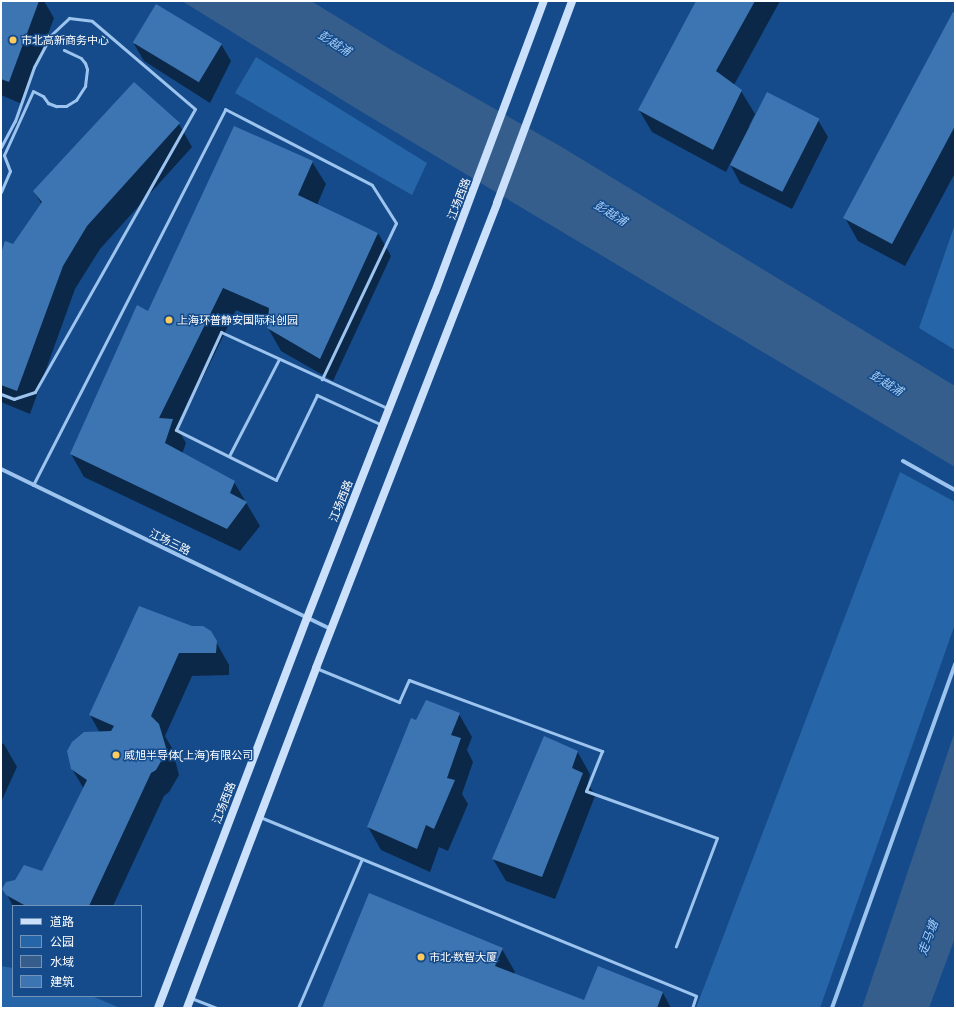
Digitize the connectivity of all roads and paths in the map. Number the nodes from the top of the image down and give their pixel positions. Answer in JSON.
{"nodes":[{"id":1,"x":544,"y":1,"type":"edge"},
{"id":2,"x":572,"y":1,"type":"edge"},
{"id":3,"x":64,"y":50,"type":"dead end"},
{"id":4,"x":1,"y":147,"type":"edge"},
{"id":5,"x":2,"y":154,"type":"edge"},
{"id":6,"x":1,"y":192,"type":"edge"},
{"id":7,"x":278,"y":359,"type":"junction"},
{"id":8,"x":322,"y":379,"type":"junction"},
{"id":9,"x":1,"y":394,"type":"edge"},
{"id":10,"x":389,"y":409,"type":"junction"},
{"id":11,"x":382,"y":425,"type":"junction"},
{"id":12,"x":229,"y":456,"type":"junction"},
{"id":13,"x":903,"y":461,"type":"dead end"},
{"id":14,"x":1,"y":470,"type":"edge"},
{"id":15,"x":33,"y":485,"type":"junction"},
{"id":16,"x":955,"y":490,"type":"edge"},
{"id":17,"x":306,"y":618,"type":"junction"},
{"id":18,"x":331,"y":629,"type":"junction"},
{"id":19,"x":955,"y":664,"type":"edge"},
{"id":20,"x":316,"y":668,"type":"junction"},
{"id":21,"x":260,"y":817,"type":"junction"},
{"id":22,"x":362,"y":859,"type":"junction"},
{"id":23,"x":676,"y":946,"type":"dead end"},
{"id":24,"x":191,"y":998,"type":"junction"},
{"id":25,"x":158,"y":1008,"type":"edge"},
{"id":26,"x":187,"y":1008,"type":"edge"},
{"id":27,"x":217,"y":1008,"type":"edge"},
{"id":28,"x":298,"y":1008,"type":"edge"},
{"id":29,"x":692,"y":1008,"type":"edge"},
{"id":30,"x":832,"y":1008,"type":"edge"}],
"edges":[{"from":1,"to":10,"type":"main road","name":"江场西路"},
{"from":2,"to":18,"type":"main road"},
{"from":3,"to":5,"type":"lane"},
{"from":4,"to":9,"type":"lane"},
{"from":5,"to":6,"type":"lane"},
{"from":7,"to":8,"type":"lane"},
{"from":7,"to":12,"type":"lane"},
{"from":7,"to":12,"type":"lane"},
{"from":8,"to":10,"type":"lane"},
{"from":8,"to":15,"type":"lane"},
{"from":10,"to":11,"type":"main road","name":"江场西路"},
{"from":11,"to":12,"type":"lane"},
{"from":11,"to":17,"type":"main road","name":"江场西路"},
{"from":13,"to":16,"type":"street"},
{"from":14,"to":15,"type":"street","name":"江场三路"},
{"from":15,"to":17,"type":"street","name":"江场三路"},
{"from":17,"to":18,"type":"street","name":"江场三路"},
{"from":17,"to":25,"type":"main road","name":"江场西路"},
{"from":18,"to":20,"type":"main road"},
{"from":19,"to":30,"type":"street"},
{"from":20,"to":21,"type":"main road"},
{"from":20,"to":23,"type":"lane"},
{"from":21,"to":22,"type":"lane"},
{"from":21,"to":24,"type":"main road"},
{"from":22,"to":28,"type":"lane"},
{"from":22,"to":29,"type":"lane"},
{"from":24,"to":26,"type":"main road"},
{"from":24,"to":27,"type":"lane"}]}
